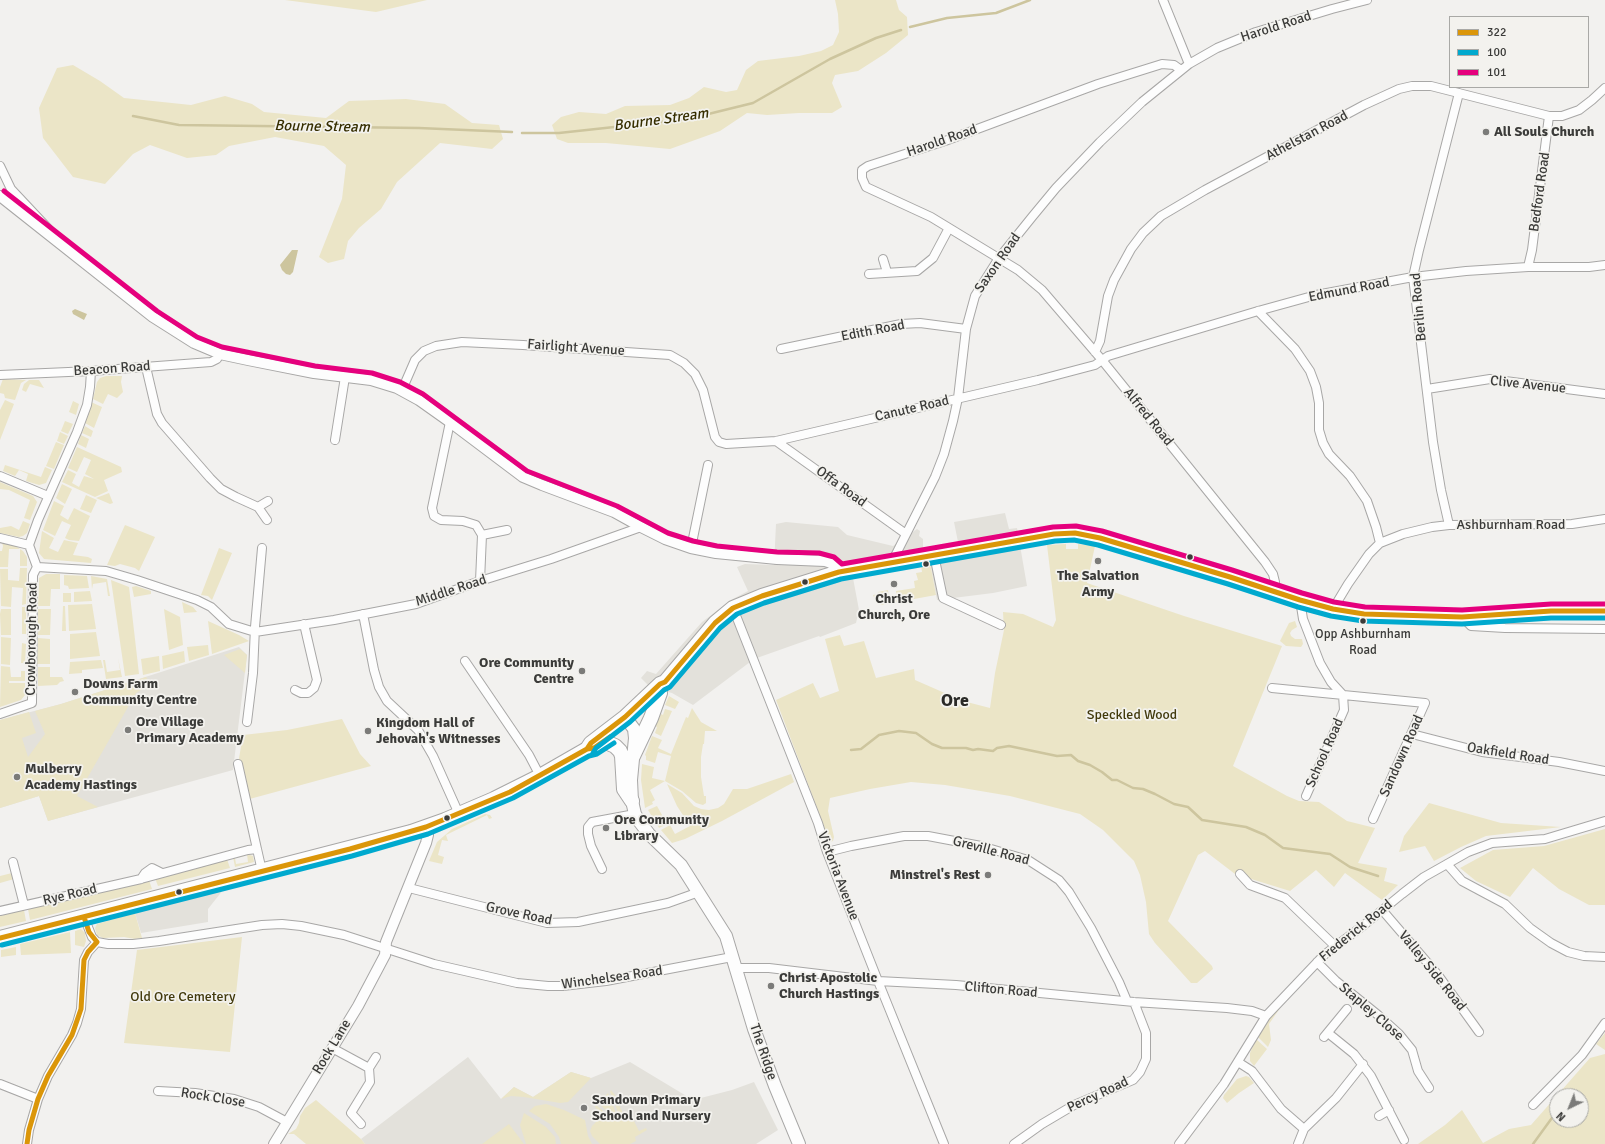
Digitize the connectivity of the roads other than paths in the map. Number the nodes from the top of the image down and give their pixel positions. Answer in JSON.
{"nodes":[{"id":1,"x":1163,"y":0,"type":"edge"},
{"id":2,"x":1367,"y":0,"type":"edge"},
{"id":3,"x":1189,"y":64,"type":"junction"},
{"id":4,"x":1181,"y":70,"type":"junction"},
{"id":5,"x":1605,"y":88,"type":"edge"},
{"id":6,"x":1459,"y":93,"type":"junction"},
{"id":7,"x":1549,"y":116,"type":"junction"},
{"id":8,"x":0,"y":166,"type":"edge"},
{"id":9,"x":0,"y":196,"type":"edge"},
{"id":10,"x":950,"y":228,"type":"junction"},
{"id":11,"x":62,"y":245,"type":"junction"},
{"id":12,"x":999,"y":258,"type":"junction"},
{"id":13,"x":883,"y":259,"type":"dead end"},
{"id":14,"x":1605,"y":265,"type":"edge"},
{"id":15,"x":1528,"y":267,"type":"junction"},
{"id":16,"x":887,"y":272,"type":"junction"},
{"id":17,"x":869,"y":274,"type":"dead end"},
{"id":18,"x":1413,"y":277,"type":"junction"},
{"id":19,"x":1258,"y":311,"type":"junction"},
{"id":20,"x":966,"y":329,"type":"junction"},
{"id":21,"x":781,"y":349,"type":"dead end"},
{"id":22,"x":1095,"y":352,"type":"junction"},
{"id":23,"x":220,"y":354,"type":"junction"},
{"id":24,"x":1102,"y":360,"type":"junction"},
{"id":25,"x":146,"y":367,"type":"junction"},
{"id":26,"x":91,"y":371,"type":"junction"},
{"id":27,"x":0,"y":375,"type":"edge"},
{"id":28,"x":346,"y":377,"type":"junction"},
{"id":29,"x":1428,"y":389,"type":"junction"},
{"id":30,"x":402,"y":390,"type":"junction"},
{"id":31,"x":1605,"y":394,"type":"edge"},
{"id":32,"x":958,"y":398,"type":"junction"},
{"id":33,"x":450,"y":422,"type":"junction"},
{"id":34,"x":335,"y":440,"type":"dead end"},
{"id":35,"x":776,"y":441,"type":"junction"},
{"id":36,"x":719,"y":442,"type":"joint"},
{"id":37,"x":708,"y":464,"type":"dead end"},
{"id":38,"x":0,"y":476,"type":"edge"},
{"id":39,"x":48,"y":496,"type":"junction"},
{"id":40,"x":268,"y":500,"type":"dead end"},
{"id":41,"x":258,"y":507,"type":"junction"},
{"id":42,"x":1605,"y":519,"type":"edge"},
{"id":43,"x":267,"y":520,"type":"dead end"},
{"id":44,"x":1449,"y":525,"type":"junction"},
{"id":45,"x":641,"y":527,"type":"junction"},
{"id":46,"x":507,"y":530,"type":"dead end"},
{"id":47,"x":906,"y":534,"type":"junction"},
{"id":48,"x":482,"y":536,"type":"junction"},
{"id":49,"x":0,"y":538,"type":"edge"},
{"id":50,"x":1380,"y":543,"type":"junction"},
{"id":51,"x":29,"y":545,"type":"junction"},
{"id":52,"x":262,"y":548,"type":"dead end"},
{"id":53,"x":691,"y":548,"type":"junction"},
{"id":54,"x":934,"y":555,"type":"junction"},
{"id":55,"x":891,"y":564,"type":"junction"},
{"id":56,"x":37,"y":567,"type":"junction"},
{"id":57,"x":838,"y":572,"type":"junction"},
{"id":58,"x":480,"y":581,"type":"junction"},
{"id":59,"x":1273,"y":592,"type":"junction"},
{"id":60,"x":1300,"y":600,"type":"junction"},
{"id":61,"x":733,"y":608,"type":"junction"},
{"id":62,"x":1333,"y":609,"type":"junction"},
{"id":63,"x":1605,"y":610,"type":"edge"},
{"id":64,"x":363,"y":614,"type":"junction"},
{"id":65,"x":1462,"y":617,"type":"junction"},
{"id":66,"x":304,"y":624,"type":"junction"},
{"id":67,"x":1001,"y":625,"type":"dead end"},
{"id":68,"x":1605,"y":629,"type":"edge"},
{"id":69,"x":255,"y":632,"type":"junction"},
{"id":70,"x":465,"y":661,"type":"dead end"},
{"id":71,"x":662,"y":687,"type":"junction"},
{"id":72,"x":1272,"y":688,"type":"dead end"},
{"id":73,"x":295,"y":690,"type":"dead end"},
{"id":74,"x":1343,"y":695,"type":"junction"},
{"id":75,"x":0,"y":714,"type":"edge"},
{"id":76,"x":627,"y":719,"type":"junction"},
{"id":77,"x":247,"y":722,"type":"dead end"},
{"id":78,"x":1412,"y":734,"type":"junction"},
{"id":79,"x":602,"y":743,"type":"junction"},
{"id":80,"x":587,"y":749,"type":"junction"},
{"id":81,"x":633,"y":756,"type":"junction"},
{"id":82,"x":238,"y":764,"type":"dead end"},
{"id":83,"x":1605,"y":771,"type":"edge"},
{"id":84,"x":540,"y":776,"type":"junction"},
{"id":85,"x":1306,"y":796,"type":"dead end"},
{"id":86,"x":634,"y":807,"type":"junction"},
{"id":87,"x":459,"y":814,"type":"junction"},
{"id":88,"x":1373,"y":819,"type":"dead end"},
{"id":89,"x":1605,"y":821,"type":"edge"},
{"id":90,"x":426,"y":827,"type":"junction"},
{"id":91,"x":257,"y":849,"type":"junction"},
{"id":92,"x":827,"y":852,"type":"junction"},
{"id":93,"x":13,"y":862,"type":"dead end"},
{"id":94,"x":1447,"y":864,"type":"junction"},
{"id":95,"x":602,"y":869,"type":"dead end"},
{"id":96,"x":262,"y":871,"type":"junction"},
{"id":97,"x":1240,"y":874,"type":"dead end"},
{"id":98,"x":409,"y":888,"type":"junction"},
{"id":99,"x":699,"y":892,"type":"junction"},
{"id":100,"x":24,"y":905,"type":"junction"},
{"id":101,"x":0,"y":911,"type":"edge"},
{"id":102,"x":1383,"y":911,"type":"junction"},
{"id":103,"x":84,"y":917,"type":"junction"},
{"id":104,"x":0,"y":938,"type":"edge"},
{"id":105,"x":97,"y":942,"type":"junction"},
{"id":106,"x":1334,"y":946,"type":"junction"},
{"id":107,"x":385,"y":949,"type":"junction"},
{"id":108,"x":1605,"y":957,"type":"edge"},
{"id":109,"x":1317,"y":962,"type":"junction"},
{"id":110,"x":734,"y":963,"type":"junction"},
{"id":111,"x":878,"y":981,"type":"junction"},
{"id":112,"x":1131,"y":1002,"type":"junction"},
{"id":113,"x":1347,"y":1009,"type":"dead end"},
{"id":114,"x":1266,"y":1016,"type":"junction"},
{"id":115,"x":1605,"y":1023,"type":"edge"},
{"id":116,"x":1479,"y":1032,"type":"dead end"},
{"id":117,"x":332,"y":1048,"type":"junction"},
{"id":118,"x":376,"y":1057,"type":"dead end"},
{"id":119,"x":1238,"y":1062,"type":"junction"},
{"id":120,"x":1363,"y":1064,"type":"junction"},
{"id":121,"x":369,"y":1068,"type":"junction"},
{"id":122,"x":0,"y":1084,"type":"edge"},
{"id":123,"x":1429,"y":1088,"type":"dead end"},
{"id":124,"x":158,"y":1091,"type":"dead end"},
{"id":125,"x":38,"y":1099,"type":"junction"},
{"id":126,"x":1533,"y":1105,"type":"dead end"},
{"id":127,"x":1389,"y":1110,"type":"junction"},
{"id":128,"x":1379,"y":1116,"type":"dead end"},
{"id":129,"x":287,"y":1122,"type":"junction"},
{"id":130,"x":360,"y":1124,"type":"dead end"},
{"id":131,"x":1304,"y":1129,"type":"junction"},
{"id":132,"x":1404,"y":1140,"type":"dead end"},
{"id":133,"x":27,"y":1144,"type":"edge"},
{"id":134,"x":274,"y":1144,"type":"edge"},
{"id":135,"x":800,"y":1144,"type":"edge"},
{"id":136,"x":944,"y":1144,"type":"edge"},
{"id":137,"x":1014,"y":1144,"type":"edge"},
{"id":138,"x":1179,"y":1144,"type":"edge"},
{"id":139,"x":1298,"y":1144,"type":"edge"}],
"edges":[{"from":1,"to":3,"type":"street"},
{"from":2,"to":3,"type":"street","name":"Harold Road"},
{"from":3,"to":4,"type":"street","name":"Saxon Road"},
{"from":4,"to":10,"type":"street","name":"Harold Road"},
{"from":4,"to":12,"type":"street","name":"Saxon Road"},
{"from":5,"to":7,"type":"street","name":"Athelstan Road"},
{"from":6,"to":7,"type":"street","name":"Athelstan Road"},
{"from":6,"to":18,"type":"street","name":"Berlin Road"},
{"from":6,"to":22,"type":"street","name":"Athelstan Road"},
{"from":7,"to":15,"type":"street","name":"Bedford Road"},
{"from":8,"to":11,"type":"street"},
{"from":9,"to":11,"type":"street"},
{"from":10,"to":12,"type":"street","name":"Harold Road"},
{"from":10,"to":16,"type":"street"},
{"from":11,"to":23,"type":"street"},
{"from":12,"to":20,"type":"street","name":"Saxon Road"},
{"from":12,"to":22,"type":"street","name":"Alfred Road"},
{"from":13,"to":16,"type":"street"},
{"from":14,"to":15,"type":"street","name":"Edmund Road"},
{"from":15,"to":18,"type":"street","name":"Edmund Road"},
{"from":16,"to":17,"type":"street"},
{"from":18,"to":19,"type":"street","name":"Edmund Road"},
{"from":18,"to":29,"type":"street","name":"Berlin Road"},
{"from":19,"to":24,"type":"street","name":"Edmund Road"},
{"from":19,"to":50,"type":"street"},
{"from":20,"to":21,"type":"street","name":"Edith Road"},
{"from":20,"to":32,"type":"street","name":"Saxon Road"},
{"from":22,"to":24,"type":"street","name":"Alfred Road"},
{"from":23,"to":25,"type":"street","name":"Beacon Road"},
{"from":23,"to":28,"type":"street"},
{"from":24,"to":32,"type":"street","name":"Canute Road"},
{"from":24,"to":59,"type":"street","name":"Alfred Road"},
{"from":25,"to":26,"type":"street","name":"Beacon Road"},
{"from":25,"to":41,"type":"street"},
{"from":26,"to":27,"type":"street","name":"Beacon Road"},
{"from":26,"to":39,"type":"street"},
{"from":28,"to":30,"type":"street"},
{"from":28,"to":34,"type":"street"},
{"from":29,"to":31,"type":"street","name":"Clive Avenue"},
{"from":29,"to":44,"type":"street","name":"Berlin Road"},
{"from":30,"to":33,"type":"street"},
{"from":30,"to":36,"type":"street","name":"Fairlight Avenue"},
{"from":32,"to":35,"type":"street","name":"Canute Road"},
{"from":32,"to":47,"type":"street","name":"Saxon Road"},
{"from":33,"to":45,"type":"street"},
{"from":33,"to":48,"type":"street"},
{"from":35,"to":36,"type":"street","name":"Canute Road"},
{"from":35,"to":47,"type":"street","name":"Offa Road"},
{"from":37,"to":53,"type":"street"},
{"from":38,"to":39,"type":"street"},
{"from":39,"to":51,"type":"street"},
{"from":40,"to":41,"type":"street"},
{"from":41,"to":43,"type":"street"},
{"from":42,"to":44,"type":"street","name":"Ashburnham Road"},
{"from":44,"to":50,"type":"street","name":"Ashburnham Road"},
{"from":45,"to":53,"type":"street"},
{"from":45,"to":58,"type":"street","name":"Middle Road"},
{"from":46,"to":48,"type":"street"},
{"from":47,"to":55,"type":"street","name":"Saxon Road"},
{"from":48,"to":58,"type":"street"},
{"from":49,"to":51,"type":"street"},
{"from":50,"to":62,"type":"street","name":"Ashburnham Road"},
{"from":51,"to":56,"type":"street","name":"Crowborough Road"},
{"from":52,"to":69,"type":"street"},
{"from":53,"to":57,"type":"street"},
{"from":54,"to":55,"type":"highway"},
{"from":54,"to":59,"type":"highway"},
{"from":54,"to":67,"type":"street"},
{"from":55,"to":57,"type":"highway"},
{"from":56,"to":69,"type":"street"},
{"from":56,"to":75,"type":"street","name":"Crowborough Road"},
{"from":57,"to":61,"type":"highway"},
{"from":58,"to":64,"type":"street","name":"Middle Road"},
{"from":59,"to":60,"type":"highway"},
{"from":60,"to":62,"type":"highway"},
{"from":60,"to":74,"type":"street"},
{"from":61,"to":71,"type":"highway"},
{"from":61,"to":92,"type":"street","name":"Victoria Avenue"},
{"from":62,"to":65,"type":"highway"},
{"from":63,"to":65,"type":"highway"},
{"from":64,"to":66,"type":"street","name":"Middle Road"},
{"from":64,"to":87,"type":"street"},
{"from":65,"to":68,"type":"street"},
{"from":66,"to":69,"type":"street","name":"Middle Road"},
{"from":66,"to":73,"type":"street"},
{"from":69,"to":77,"type":"street"},
{"from":70,"to":84,"type":"street"},
{"from":71,"to":76,"type":"highway"},
{"from":71,"to":81,"type":"highway"},
{"from":72,"to":74,"type":"street"},
{"from":74,"to":78,"type":"street","name":"Sandown Road"},
{"from":74,"to":85,"type":"street","name":"School Road"},
{"from":76,"to":79,"type":"highway","name":"Rye Road"},
{"from":76,"to":80,"type":"highway"},
{"from":76,"to":81,"type":"main road"},
{"from":78,"to":83,"type":"street","name":"Oakfield Road"},
{"from":78,"to":88,"type":"street","name":"Sandown Road"},
{"from":79,"to":80,"type":"highway","name":"Rye Road"},
{"from":79,"to":86,"type":"highway"},
{"from":80,"to":84,"type":"highway","name":"Rye Road"},
{"from":81,"to":86,"type":"main road"},
{"from":82,"to":91,"type":"street"},
{"from":84,"to":87,"type":"highway","name":"Rye Road"},
{"from":86,"to":95,"type":"street"},
{"from":86,"to":99,"type":"main road","name":"The Ridge"},
{"from":87,"to":90,"type":"highway","name":"Rye Road"},
{"from":89,"to":94,"type":"street","name":"Frederick Road"},
{"from":90,"to":96,"type":"highway","name":"Rye Road"},
{"from":90,"to":98,"type":"street","name":"Rock Lane"},
{"from":91,"to":96,"type":"street"},
{"from":91,"to":100,"type":"street","name":"Rye Road"},
{"from":92,"to":111,"type":"street","name":"Victoria Avenue"},
{"from":92,"to":112,"type":"street","name":"Greville Road"},
{"from":93,"to":100,"type":"street"},
{"from":94,"to":102,"type":"street","name":"Frederick Road"},
{"from":94,"to":108,"type":"street"},
{"from":96,"to":103,"type":"highway","name":"Rye Road"},
{"from":97,"to":106,"type":"street"},
{"from":98,"to":99,"type":"street","name":"Grove Road"},
{"from":98,"to":107,"type":"street","name":"Rock Lane"},
{"from":99,"to":110,"type":"main road","name":"The Ridge"},
{"from":100,"to":101,"type":"street","name":"Rye Road"},
{"from":102,"to":106,"type":"street","name":"Frederick Road"},
{"from":102,"to":116,"type":"street","name":"Valley Side Road"},
{"from":103,"to":104,"type":"highway","name":"Rye Road"},
{"from":103,"to":105,"type":"street"},
{"from":105,"to":107,"type":"street","name":"Winchelsea Road"},
{"from":105,"to":125,"type":"street"},
{"from":106,"to":109,"type":"street","name":"Frederick Road"},
{"from":107,"to":110,"type":"street","name":"Winchelsea Road"},
{"from":107,"to":117,"type":"street","name":"Rock Lane"},
{"from":109,"to":114,"type":"street","name":"Frederick Road"},
{"from":109,"to":123,"type":"street","name":"Stapley Close"},
{"from":110,"to":111,"type":"street","name":"Clifton Road"},
{"from":110,"to":135,"type":"main road","name":"The Ridge"},
{"from":111,"to":112,"type":"street","name":"Clifton Road"},
{"from":111,"to":136,"type":"street","name":"Victoria Avenue"},
{"from":112,"to":114,"type":"street","name":"Clifton Road"},
{"from":112,"to":137,"type":"street","name":"Percy Road"},
{"from":113,"to":120,"type":"street"},
{"from":114,"to":119,"type":"street","name":"Frederick Road"},
{"from":115,"to":126,"type":"street"},
{"from":117,"to":121,"type":"street"},
{"from":117,"to":129,"type":"street","name":"Rock Lane"},
{"from":118,"to":121,"type":"street"},
{"from":119,"to":131,"type":"street"},
{"from":119,"to":138,"type":"street","name":"Frederick Road"},
{"from":120,"to":127,"type":"street"},
{"from":120,"to":131,"type":"street"},
{"from":121,"to":130,"type":"street"},
{"from":122,"to":125,"type":"street"},
{"from":124,"to":129,"type":"street","name":"Rock Close"},
{"from":125,"to":133,"type":"street"},
{"from":127,"to":128,"type":"street"},
{"from":127,"to":132,"type":"street"},
{"from":129,"to":134,"type":"street","name":"Rock Lane"},
{"from":131,"to":139,"type":"street"}]}
